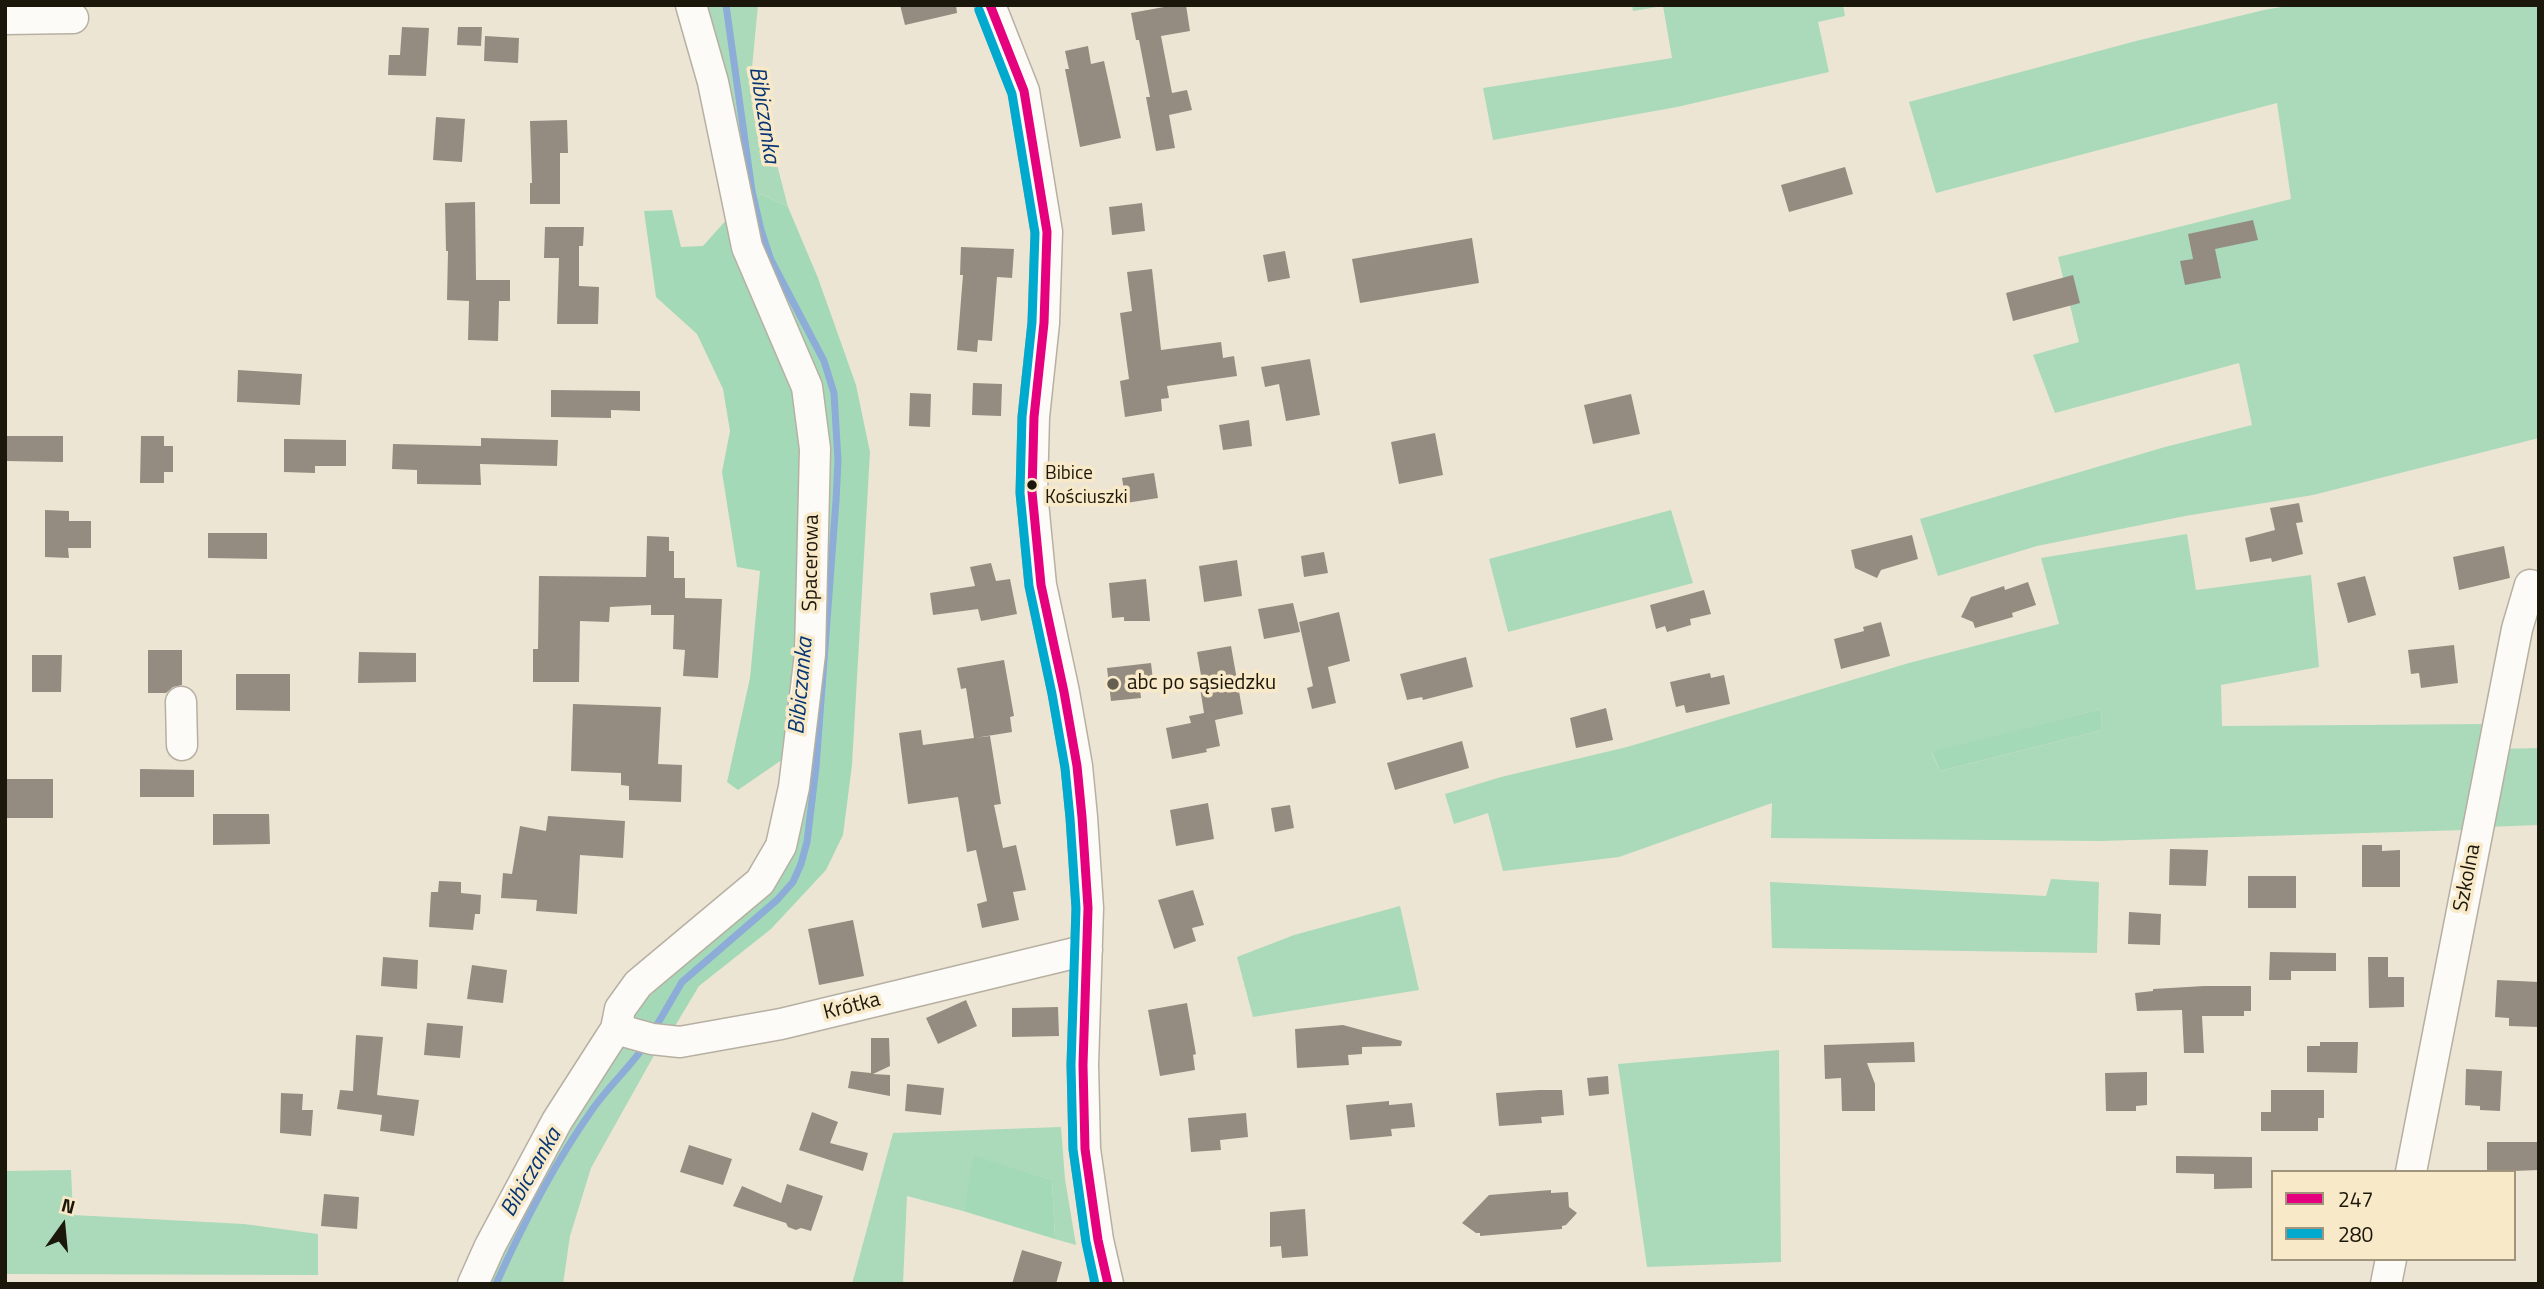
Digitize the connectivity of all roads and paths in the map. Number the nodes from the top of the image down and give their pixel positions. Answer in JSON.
{"nodes":[{"id":1,"x":691,"y":5,"type":"edge"},
{"id":2,"x":990,"y":5,"type":"edge"},
{"id":3,"x":73,"y":18,"type":"dead end"},
{"id":4,"x":5,"y":19,"type":"edge"},
{"id":5,"x":2530,"y":585,"type":"dead end"},
{"id":6,"x":181,"y":702,"type":"dead end"},
{"id":7,"x":182,"y":746,"type":"dead end"},
{"id":8,"x":1087,"y":950,"type":"junction"},
{"id":9,"x":637,"y":1035,"type":"junction"},
{"id":10,"x":2411,"y":1170,"type":"edge"},
{"id":11,"x":2392,"y":1261,"type":"edge"},
{"id":12,"x":473,"y":1284,"type":"edge"},
{"id":13,"x":1108,"y":1284,"type":"edge"},
{"id":14,"x":2386,"y":1284,"type":"edge"}],
"edges":[{"from":1,"to":9,"type":"street","name":"Spacerowa"},
{"from":2,"to":8,"type":"street"},
{"from":3,"to":4,"type":"street"},
{"from":5,"to":10,"type":"street","name":"Szkolna"},
{"from":6,"to":7,"type":"street"},
{"from":8,"to":9,"type":"street","name":"Krótka"},
{"from":8,"to":13,"type":"street"},
{"from":9,"to":12,"type":"street","name":"Spacerowa"},
{"from":11,"to":14,"type":"street"}]}
